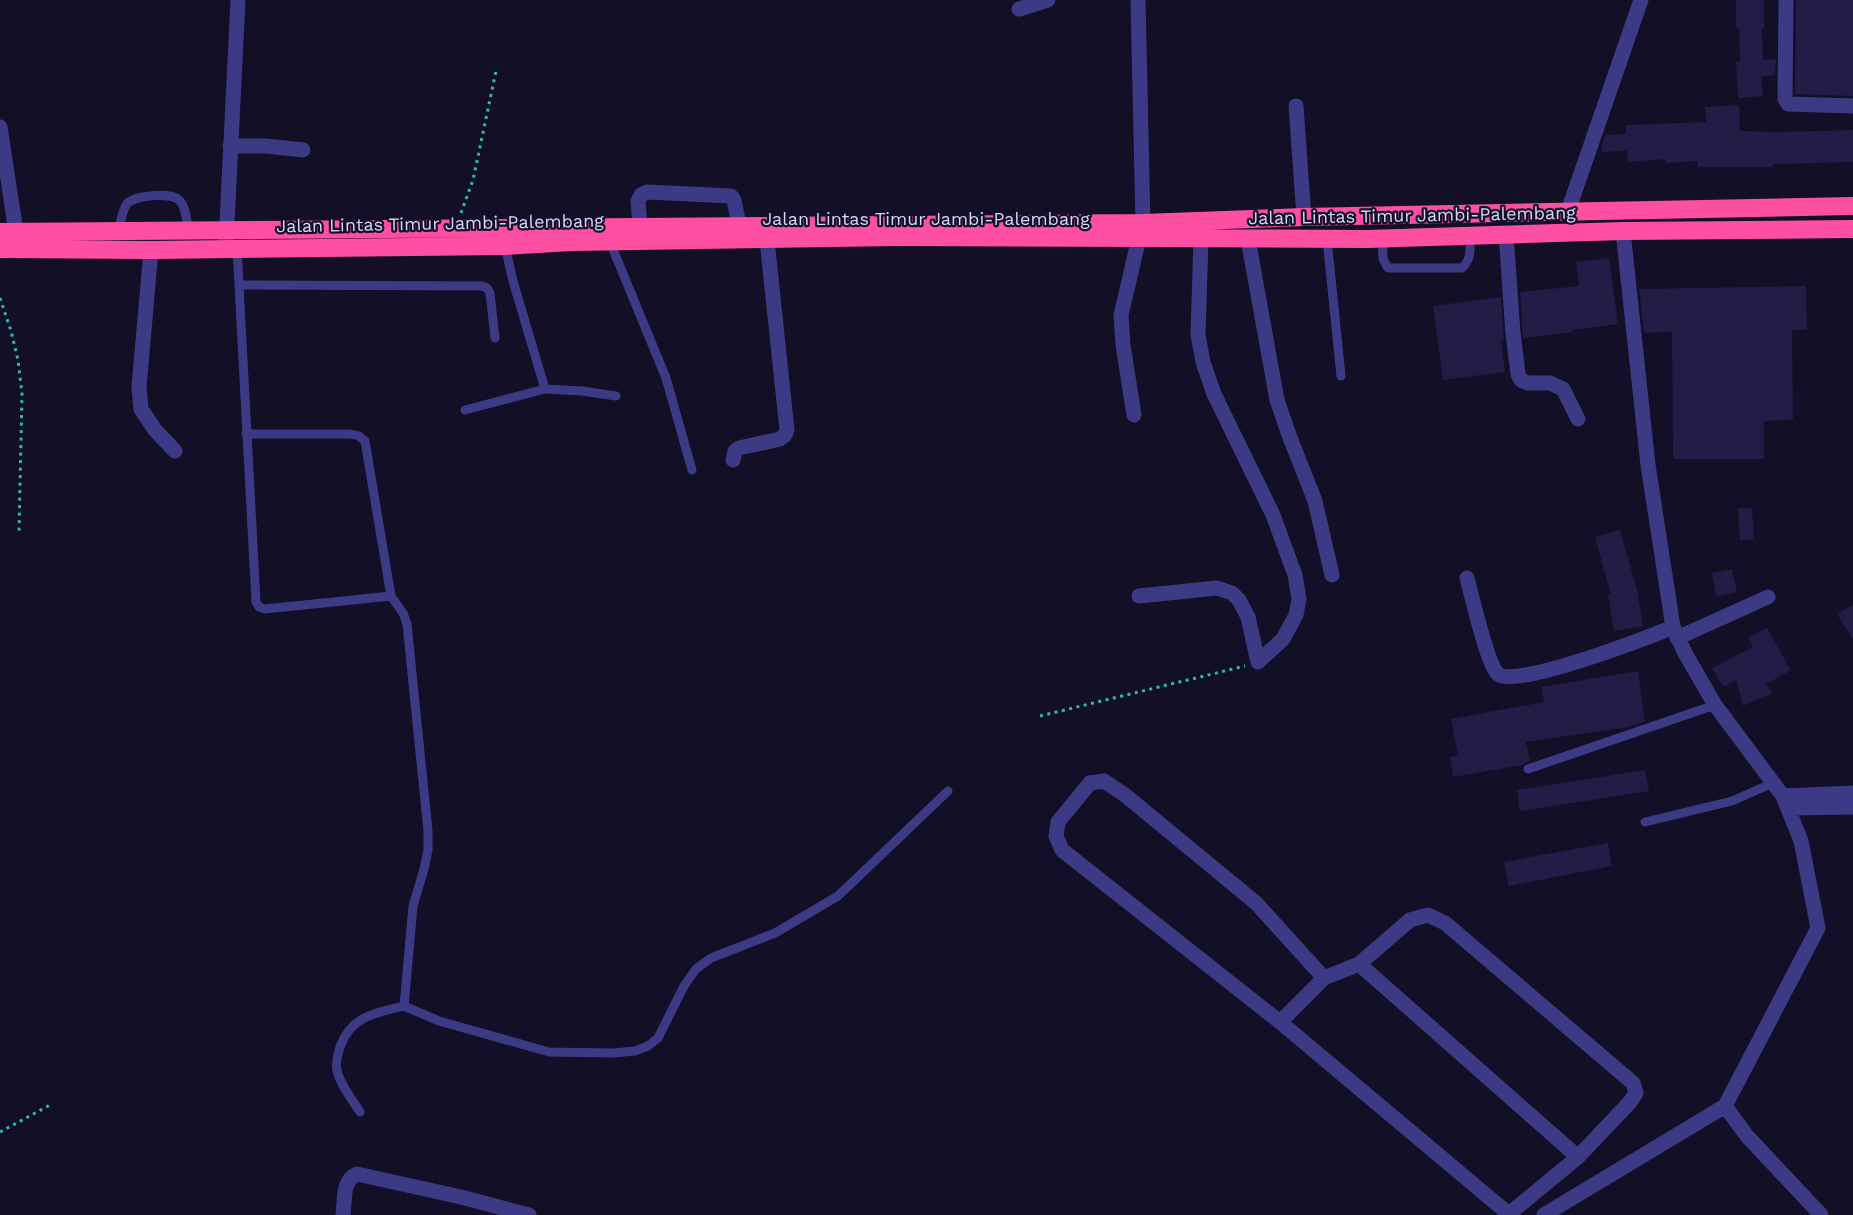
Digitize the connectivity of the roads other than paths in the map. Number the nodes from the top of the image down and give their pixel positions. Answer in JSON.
{"nodes":[{"id":1,"x":238,"y":0,"type":"edge"},
{"id":2,"x":1048,"y":0,"type":"edge"},
{"id":3,"x":1138,"y":0,"type":"edge"},
{"id":4,"x":1641,"y":0,"type":"edge"},
{"id":5,"x":1786,"y":0,"type":"edge"},
{"id":6,"x":1019,"y":9,"type":"dead end"},
{"id":7,"x":1296,"y":106,"type":"dead end"},
{"id":8,"x":1853,"y":106,"type":"edge"},
{"id":9,"x":0,"y":127,"type":"edge"},
{"id":10,"x":230,"y":146,"type":"junction"},
{"id":11,"x":303,"y":150,"type":"dead end"},
{"id":12,"x":1853,"y":206,"type":"edge"},
{"id":13,"x":1569,"y":212,"type":"junction"},
{"id":14,"x":1412,"y":216,"type":"junction"},
{"id":15,"x":1304,"y":217,"type":"junction"},
{"id":16,"x":739,"y":225,"type":"junction"},
{"id":17,"x":640,"y":226,"type":"junction"},
{"id":18,"x":1853,"y":229,"type":"edge"},
{"id":19,"x":188,"y":231,"type":"junction"},
{"id":20,"x":1141,"y":231,"type":"junction"},
{"id":21,"x":1623,"y":231,"type":"junction"},
{"id":22,"x":8,"y":232,"type":"edge"},
{"id":23,"x":118,"y":232,"type":"junction"},
{"id":24,"x":1506,"y":234,"type":"junction"},
{"id":25,"x":1470,"y":236,"type":"junction"},
{"id":26,"x":1412,"y":237,"type":"junction"},
{"id":27,"x":1382,"y":238,"type":"junction"},
{"id":28,"x":1201,"y":239,"type":"junction"},
{"id":29,"x":1248,"y":239,"type":"junction"},
{"id":30,"x":1327,"y":239,"type":"junction"},
{"id":31,"x":766,"y":240,"type":"junction"},
{"id":32,"x":230,"y":242,"type":"junction"},
{"id":33,"x":610,"y":242,"type":"junction"},
{"id":34,"x":505,"y":246,"type":"junction"},
{"id":35,"x":0,"y":249,"type":"edge"},
{"id":36,"x":151,"y":250,"type":"junction"},
{"id":37,"x":239,"y":285,"type":"junction"},
{"id":38,"x":495,"y":338,"type":"dead end"},
{"id":39,"x":1341,"y":376,"type":"dead end"},
{"id":40,"x":545,"y":389,"type":"junction"},
{"id":41,"x":616,"y":396,"type":"dead end"},
{"id":42,"x":465,"y":410,"type":"dead end"},
{"id":43,"x":1134,"y":415,"type":"dead end"},
{"id":44,"x":1578,"y":418,"type":"dead end"},
{"id":45,"x":246,"y":434,"type":"junction"},
{"id":46,"x":175,"y":451,"type":"dead end"},
{"id":47,"x":733,"y":460,"type":"dead end"},
{"id":48,"x":692,"y":470,"type":"dead end"},
{"id":49,"x":1332,"y":575,"type":"dead end"},
{"id":50,"x":1467,"y":578,"type":"dead end"},
{"id":51,"x":391,"y":596,"type":"junction"},
{"id":52,"x":1139,"y":596,"type":"dead end"},
{"id":53,"x":1768,"y":597,"type":"dead end"},
{"id":54,"x":1675,"y":633,"type":"junction"},
{"id":55,"x":1715,"y":705,"type":"junction"},
{"id":56,"x":1528,"y":769,"type":"dead end"},
{"id":57,"x":1773,"y":783,"type":"junction"},
{"id":58,"x":948,"y":791,"type":"dead end"},
{"id":59,"x":1853,"y":793,"type":"edge"},
{"id":60,"x":1786,"y":802,"type":"junction"},
{"id":61,"x":1853,"y":807,"type":"edge"},
{"id":62,"x":1645,"y":822,"type":"dead end"},
{"id":63,"x":1359,"y":964,"type":"junction"},
{"id":64,"x":1324,"y":978,"type":"junction"},
{"id":65,"x":404,"y":1006,"type":"junction"},
{"id":66,"x":1280,"y":1022,"type":"junction"},
{"id":67,"x":1725,"y":1106,"type":"junction"},
{"id":68,"x":360,"y":1112,"type":"dead end"},
{"id":69,"x":1578,"y":1156,"type":"junction"},
{"id":70,"x":1509,"y":1214,"type":"edge"},
{"id":71,"x":343,"y":1215,"type":"edge"},
{"id":72,"x":529,"y":1215,"type":"edge"},
{"id":73,"x":1544,"y":1215,"type":"edge"},
{"id":74,"x":1821,"y":1215,"type":"edge"}],
"edges":[{"from":1,"to":10,"type":"street"},
{"from":2,"to":6,"type":"street"},
{"from":3,"to":20,"type":"street"},
{"from":4,"to":13,"type":"street"},
{"from":5,"to":8,"type":"street"},
{"from":7,"to":15,"type":"street"},
{"from":9,"to":22,"type":"street"},
{"from":10,"to":11,"type":"street"},
{"from":10,"to":32,"type":"street"},
{"from":12,"to":13,"type":"highway","name":"Jalan Lintas Timur Jambi-Palembang"},
{"from":13,"to":14,"type":"highway","name":"Jalan Lintas Timur Jambi-Palembang"},
{"from":14,"to":15,"type":"highway","name":"Jalan Lintas Timur Jambi-Palembang"},
{"from":14,"to":26,"type":"highway"},
{"from":15,"to":20,"type":"highway","name":"Jalan Lintas Timur Jambi-Palembang"},
{"from":16,"to":17,"type":"highway","name":"Jalan Lintas Timur Jambi-Palembang"},
{"from":16,"to":17,"type":"street"},
{"from":16,"to":20,"type":"highway","name":"Jalan Lintas Timur Jambi-Palembang"},
{"from":17,"to":32,"type":"highway","name":"Jalan Lintas Timur Jambi-Palembang"},
{"from":18,"to":21,"type":"highway","name":"Jalan Lintas Timur Jambi-Palembang"},
{"from":19,"to":23,"type":"highway","name":"Jalan Lintas Timur Jambi-Palembang"},
{"from":19,"to":23,"type":"lane"},
{"from":19,"to":32,"type":"highway","name":"Jalan Lintas Timur Jambi-Palembang"},
{"from":20,"to":28,"type":"highway","name":"Jalan Lintas Timur Jambi-Palembang"},
{"from":20,"to":31,"type":"highway","name":"Jalan Lintas Timur Jambi-Palembang"},
{"from":20,"to":43,"type":"street"},
{"from":21,"to":24,"type":"highway","name":"Jalan Lintas Timur Jambi-Palembang"},
{"from":21,"to":54,"type":"street"},
{"from":22,"to":23,"type":"highway","name":"Jalan Lintas Timur Jambi-Palembang"},
{"from":24,"to":25,"type":"highway","name":"Jalan Lintas Timur Jambi-Palembang"},
{"from":24,"to":44,"type":"street"},
{"from":25,"to":26,"type":"highway","name":"Jalan Lintas Timur Jambi-Palembang"},
{"from":25,"to":27,"type":"lane"},
{"from":26,"to":27,"type":"highway","name":"Jalan Lintas Timur Jambi-Palembang"},
{"from":27,"to":30,"type":"highway","name":"Jalan Lintas Timur Jambi-Palembang"},
{"from":28,"to":29,"type":"highway","name":"Jalan Lintas Timur Jambi-Palembang"},
{"from":28,"to":52,"type":"street"},
{"from":29,"to":30,"type":"highway","name":"Jalan Lintas Timur Jambi-Palembang"},
{"from":29,"to":49,"type":"street"},
{"from":30,"to":39,"type":"lane"},
{"from":31,"to":33,"type":"highway","name":"Jalan Lintas Timur Jambi-Palembang"},
{"from":31,"to":47,"type":"street"},
{"from":32,"to":34,"type":"highway","name":"Jalan Lintas Timur Jambi-Palembang"},
{"from":32,"to":36,"type":"highway","name":"Jalan Lintas Timur Jambi-Palembang"},
{"from":32,"to":37,"type":"lane"},
{"from":33,"to":34,"type":"highway","name":"Jalan Lintas Timur Jambi-Palembang"},
{"from":33,"to":48,"type":"lane"},
{"from":34,"to":40,"type":"lane"},
{"from":35,"to":36,"type":"highway","name":"Jalan Lintas Timur Jambi-Palembang"},
{"from":36,"to":46,"type":"street"},
{"from":37,"to":38,"type":"lane"},
{"from":37,"to":45,"type":"lane"},
{"from":40,"to":41,"type":"lane"},
{"from":40,"to":42,"type":"lane"},
{"from":45,"to":51,"type":"lane"},
{"from":45,"to":51,"type":"lane"},
{"from":50,"to":54,"type":"street"},
{"from":51,"to":65,"type":"lane"},
{"from":53,"to":54,"type":"street"},
{"from":54,"to":55,"type":"street"},
{"from":55,"to":56,"type":"lane"},
{"from":55,"to":57,"type":"street"},
{"from":57,"to":60,"type":"street"},
{"from":57,"to":62,"type":"lane"},
{"from":58,"to":65,"type":"lane"},
{"from":59,"to":60,"type":"street"},
{"from":60,"to":61,"type":"street"},
{"from":60,"to":67,"type":"street"},
{"from":63,"to":64,"type":"street"},
{"from":63,"to":69,"type":"street"},
{"from":63,"to":69,"type":"street"},
{"from":64,"to":66,"type":"street"},
{"from":64,"to":66,"type":"street"},
{"from":65,"to":68,"type":"lane"},
{"from":66,"to":70,"type":"street"},
{"from":67,"to":73,"type":"street"},
{"from":67,"to":74,"type":"street"},
{"from":69,"to":70,"type":"street"},
{"from":71,"to":72,"type":"street"}]}
